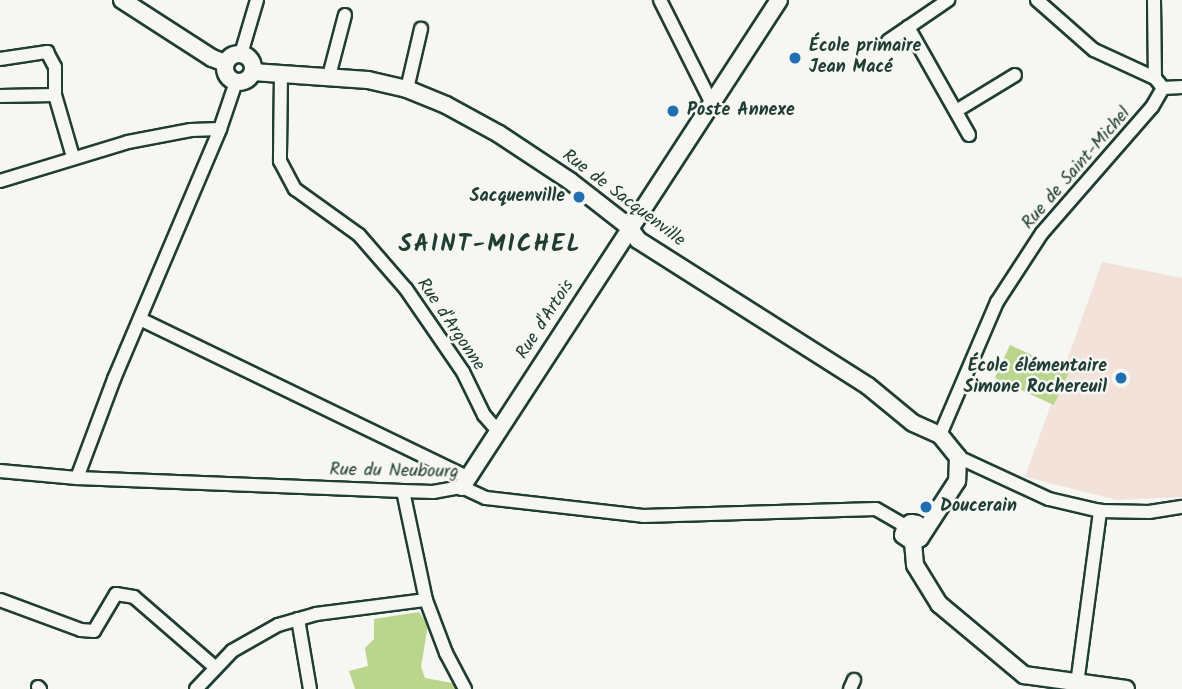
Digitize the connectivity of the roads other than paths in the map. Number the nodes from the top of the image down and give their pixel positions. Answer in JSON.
{"nodes":[{"id":1,"x":122,"y":0,"type":"edge"},
{"id":2,"x":257,"y":0,"type":"edge"},
{"id":3,"x":660,"y":0,"type":"edge"},
{"id":4,"x":779,"y":0,"type":"edge"},
{"id":5,"x":948,"y":0,"type":"edge"},
{"id":6,"x":1037,"y":0,"type":"edge"},
{"id":7,"x":1154,"y":0,"type":"edge"},
{"id":8,"x":345,"y":15,"type":"dead end"},
{"id":9,"x":908,"y":27,"type":"junction"},
{"id":10,"x":421,"y":29,"type":"dead end"},
{"id":11,"x":888,"y":41,"type":"dead end"},
{"id":12,"x":241,"y":54,"type":"junction"},
{"id":13,"x":0,"y":59,"type":"edge"},
{"id":14,"x":225,"y":63,"type":"junction"},
{"id":15,"x":253,"y":72,"type":"junction"},
{"id":16,"x":281,"y":73,"type":"junction"},
{"id":17,"x":1015,"y":75,"type":"dead end"},
{"id":18,"x":329,"y":76,"type":"junction"},
{"id":19,"x":236,"y":82,"type":"junction"},
{"id":20,"x":1159,"y":83,"type":"junction"},
{"id":21,"x":1182,"y":88,"type":"edge"},
{"id":22,"x":407,"y":89,"type":"junction"},
{"id":23,"x":55,"y":95,"type":"junction"},
{"id":24,"x":0,"y":96,"type":"edge"},
{"id":25,"x":711,"y":102,"type":"junction"},
{"id":26,"x":956,"y":111,"type":"junction"},
{"id":27,"x":220,"y":129,"type":"junction"},
{"id":28,"x":969,"y":135,"type":"dead end"},
{"id":29,"x":73,"y":157,"type":"junction"},
{"id":30,"x":0,"y":181,"type":"edge"},
{"id":31,"x":629,"y":227,"type":"junction"},
{"id":32,"x":140,"y":318,"type":"junction"},
{"id":33,"x":498,"y":430,"type":"junction"},
{"id":34,"x":940,"y":435,"type":"junction"},
{"id":35,"x":958,"y":457,"type":"junction"},
{"id":36,"x":0,"y":471,"type":"edge"},
{"id":37,"x":77,"y":478,"type":"junction"},
{"id":38,"x":464,"y":482,"type":"junction"},
{"id":39,"x":403,"y":491,"type":"junction"},
{"id":40,"x":1182,"y":507,"type":"edge"},
{"id":41,"x":1100,"y":511,"type":"junction"},
{"id":42,"x":906,"y":526,"type":"joint"},
{"id":43,"x":917,"y":537,"type":"junction"},
{"id":44,"x":0,"y":600,"type":"edge"},
{"id":45,"x":426,"y":600,"type":"junction"},
{"id":46,"x":298,"y":619,"type":"junction"},
{"id":47,"x":216,"y":668,"type":"junction"},
{"id":48,"x":1023,"y":682,"type":"edge"},
{"id":49,"x":1077,"y":684,"type":"junction"},
{"id":50,"x":196,"y":689,"type":"edge"},
{"id":51,"x":310,"y":689,"type":"edge"},
{"id":52,"x":465,"y":689,"type":"edge"},
{"id":53,"x":1126,"y":689,"type":"edge"}],
"edges":[{"from":1,"to":14,"type":"street"},
{"from":2,"to":12,"type":"street"},
{"from":3,"to":25,"type":"street"},
{"from":4,"to":25,"type":"street","name":"Rue d'Artois"},
{"from":5,"to":9,"type":"street"},
{"from":6,"to":20,"type":"street"},
{"from":7,"to":20,"type":"street"},
{"from":8,"to":18,"type":"street"},
{"from":9,"to":11,"type":"street"},
{"from":9,"to":26,"type":"street"},
{"from":10,"to":22,"type":"street"},
{"from":12,"to":14,"type":"street"},
{"from":12,"to":15,"type":"street"},
{"from":13,"to":23,"type":"street"},
{"from":14,"to":19,"type":"street"},
{"from":15,"to":16,"type":"street","name":"Rue de Sacquenville"},
{"from":15,"to":19,"type":"street"},
{"from":16,"to":18,"type":"street","name":"Rue de Sacquenville"},
{"from":16,"to":33,"type":"street","name":"Rue d'Argonne"},
{"from":17,"to":26,"type":"street"},
{"from":18,"to":22,"type":"street","name":"Rue de Sacquenville"},
{"from":19,"to":27,"type":"street"},
{"from":20,"to":21,"type":"street"},
{"from":20,"to":34,"type":"street","name":"Rue de Saint-Michel"},
{"from":22,"to":31,"type":"street","name":"Rue de Sacquenville"},
{"from":23,"to":24,"type":"street"},
{"from":23,"to":29,"type":"street"},
{"from":25,"to":31,"type":"street","name":"Rue d'Artois"},
{"from":26,"to":28,"type":"street"},
{"from":27,"to":29,"type":"street"},
{"from":27,"to":32,"type":"street"},
{"from":29,"to":30,"type":"street"},
{"from":31,"to":33,"type":"street","name":"Rue d'Artois"},
{"from":31,"to":34,"type":"street","name":"Rue de Sacquenville"},
{"from":32,"to":37,"type":"street"},
{"from":32,"to":38,"type":"street"},
{"from":33,"to":38,"type":"street","name":"Rue d'Artois"},
{"from":34,"to":35,"type":"street"},
{"from":35,"to":41,"type":"street"},
{"from":35,"to":43,"type":"street"},
{"from":36,"to":37,"type":"street","name":"Rue du Neubourg"},
{"from":37,"to":39,"type":"street","name":"Rue du Neubourg"},
{"from":38,"to":39,"type":"street","name":"Rue du Neubourg"},
{"from":38,"to":42,"type":"street","name":"Rue du Neubourg"},
{"from":39,"to":45,"type":"street"},
{"from":40,"to":41,"type":"street"},
{"from":41,"to":49,"type":"street"},
{"from":42,"to":43,"type":"street"},
{"from":43,"to":48,"type":"street"},
{"from":44,"to":47,"type":"street"},
{"from":45,"to":46,"type":"street"},
{"from":45,"to":52,"type":"street"},
{"from":46,"to":47,"type":"street"},
{"from":46,"to":51,"type":"street"},
{"from":47,"to":50,"type":"street"},
{"from":48,"to":49,"type":"street"},
{"from":49,"to":53,"type":"street"}]}
